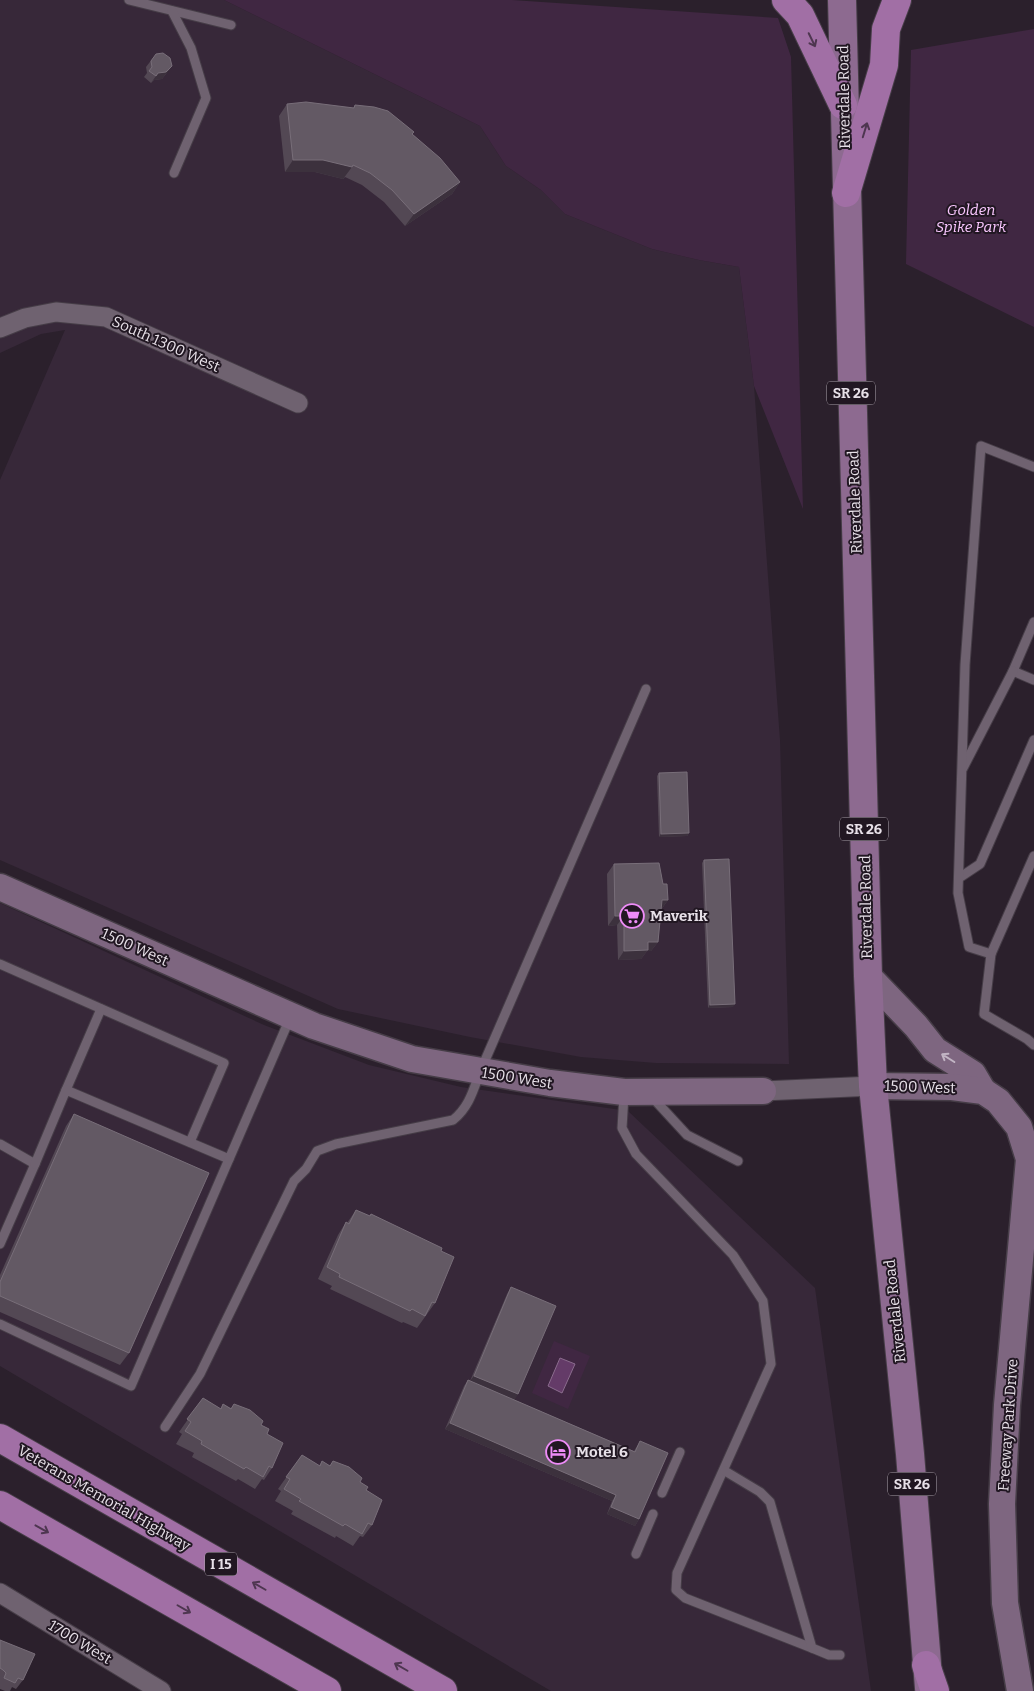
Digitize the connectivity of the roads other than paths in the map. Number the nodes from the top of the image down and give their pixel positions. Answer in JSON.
{"nodes":[{"id":1,"x":129,"y":0,"type":"edge"},
{"id":2,"x":786,"y":0,"type":"edge"},
{"id":3,"x":842,"y":0,"type":"edge"},
{"id":4,"x":897,"y":0,"type":"edge"},
{"id":5,"x":172,"y":11,"type":"junction"},
{"id":6,"x":231,"y":25,"type":"dead end"},
{"id":7,"x":844,"y":104,"type":"junction"},
{"id":8,"x":174,"y":174,"type":"dead end"},
{"id":9,"x":846,"y":193,"type":"junction"},
{"id":10,"x":0,"y":328,"type":"edge"},
{"id":11,"x":298,"y":403,"type":"dead end"},
{"id":12,"x":1034,"y":467,"type":"edge"},
{"id":13,"x":1034,"y":622,"type":"edge"},
{"id":14,"x":1013,"y":671,"type":"junction"},
{"id":15,"x":1034,"y":680,"type":"edge"},
{"id":16,"x":646,"y":689,"type":"dead end"},
{"id":17,"x":1034,"y":740,"type":"edge"},
{"id":18,"x":962,"y":770,"type":"junction"},
{"id":19,"x":1034,"y":856,"type":"edge"},
{"id":20,"x":959,"y":878,"type":"junction"},
{"id":21,"x":0,"y":888,"type":"edge"},
{"id":22,"x":991,"y":954,"type":"junction"},
{"id":23,"x":0,"y":964,"type":"edge"},
{"id":24,"x":868,"y":976,"type":"junction"},
{"id":25,"x":101,"y":1009,"type":"junction"},
{"id":26,"x":291,"y":1015,"type":"junction"},
{"id":27,"x":1034,"y":1045,"type":"edge"},
{"id":28,"x":480,"y":1072,"type":"junction"},
{"id":29,"x":873,"y":1086,"type":"junction"},
{"id":30,"x":66,"y":1090,"type":"junction"},
{"id":31,"x":763,"y":1091,"type":"joint"},
{"id":32,"x":983,"y":1091,"type":"junction"},
{"id":33,"x":636,"y":1093,"type":"junction"},
{"id":34,"x":190,"y":1142,"type":"junction"},
{"id":35,"x":0,"y":1144,"type":"edge"},
{"id":36,"x":229,"y":1159,"type":"junction"},
{"id":37,"x":1031,"y":1159,"type":"edge"},
{"id":38,"x":738,"y":1161,"type":"dead end"},
{"id":39,"x":35,"y":1164,"type":"junction"},
{"id":40,"x":0,"y":1244,"type":"edge"},
{"id":41,"x":0,"y":1324,"type":"edge"},
{"id":42,"x":165,"y":1427,"type":"dead end"},
{"id":43,"x":0,"y":1438,"type":"edge"},
{"id":44,"x":680,"y":1452,"type":"dead end"},
{"id":45,"x":725,"y":1471,"type":"junction"},
{"id":46,"x":662,"y":1493,"type":"dead end"},
{"id":47,"x":0,"y":1505,"type":"edge"},
{"id":48,"x":653,"y":1514,"type":"dead end"},
{"id":49,"x":636,"y":1554,"type":"dead end"},
{"id":50,"x":0,"y":1593,"type":"edge"},
{"id":51,"x":812,"y":1648,"type":"junction"},
{"id":52,"x":840,"y":1655,"type":"dead end"},
{"id":53,"x":928,"y":1678,"type":"edge"},
{"id":54,"x":161,"y":1691,"type":"edge"},
{"id":55,"x":327,"y":1691,"type":"edge"},
{"id":56,"x":443,"y":1691,"type":"edge"},
{"id":57,"x":935,"y":1691,"type":"edge"},
{"id":58,"x":1020,"y":1691,"type":"edge"}],
"edges":[{"from":1,"to":5,"type":"lane"},
{"from":2,"to":7,"type":"highway","one_way":true},
{"from":3,"to":7,"type":"main road","name":"Riverdale Road","number":"SR 26"},
{"from":9,"to":4,"type":"highway","one_way":true},
{"from":5,"to":6,"type":"lane"},
{"from":5,"to":8,"type":"lane"},
{"from":7,"to":9,"type":"main road","name":"Riverdale Road","number":"SR 26"},
{"from":9,"to":24,"type":"main road","name":"Riverdale Road","number":"SR 26"},
{"from":10,"to":11,"type":"street","name":"South 1300 West"},
{"from":12,"to":18,"type":"lane"},
{"from":13,"to":14,"type":"lane"},
{"from":14,"to":15,"type":"lane"},
{"from":14,"to":18,"type":"lane"},
{"from":16,"to":28,"type":"lane"},
{"from":17,"to":20,"type":"lane"},
{"from":18,"to":20,"type":"lane"},
{"from":19,"to":22,"type":"lane"},
{"from":20,"to":22,"type":"lane"},
{"from":21,"to":26,"type":"street","name":"1500 West"},
{"from":22,"to":27,"type":"lane"},
{"from":23,"to":25,"type":"lane"},
{"from":24,"to":29,"type":"main road","name":"Riverdale Road","number":"SR 26"},
{"from":32,"to":24,"type":"street","one_way":true},
{"from":25,"to":30,"type":"lane"},
{"from":25,"to":34,"type":"lane"},
{"from":26,"to":28,"type":"street","name":"1500 West"},
{"from":26,"to":36,"type":"lane"},
{"from":28,"to":33,"type":"street","name":"1500 West"},
{"from":28,"to":42,"type":"lane"},
{"from":29,"to":31,"type":"street","name":"1500 West"},
{"from":29,"to":32,"type":"street","name":"1500 West"},
{"from":29,"to":53,"type":"main road","name":"Riverdale Road","number":"SR 26"},
{"from":30,"to":34,"type":"lane"},
{"from":30,"to":39,"type":"lane"},
{"from":31,"to":33,"type":"street","name":"1500 West"},
{"from":32,"to":37,"type":"street"},
{"from":33,"to":38,"type":"lane"},
{"from":33,"to":45,"type":"lane"},
{"from":34,"to":36,"type":"lane"},
{"from":35,"to":39,"type":"lane"},
{"from":36,"to":41,"type":"lane"},
{"from":37,"to":58,"type":"street","name":"Freeway Park Drive"},
{"from":39,"to":40,"type":"lane"},
{"from":56,"to":43,"type":"highway","name":"Veterans Memorial Highway","number":"I 15","one_way":true},
{"from":44,"to":46,"type":"lane"},
{"from":45,"to":51,"type":"lane"},
{"from":45,"to":51,"type":"lane"},
{"from":47,"to":55,"type":"highway","one_way":true},
{"from":48,"to":49,"type":"lane"},
{"from":50,"to":54,"type":"street","name":"1700 West"},
{"from":51,"to":52,"type":"lane"},
{"from":53,"to":57,"type":"highway"}]}
